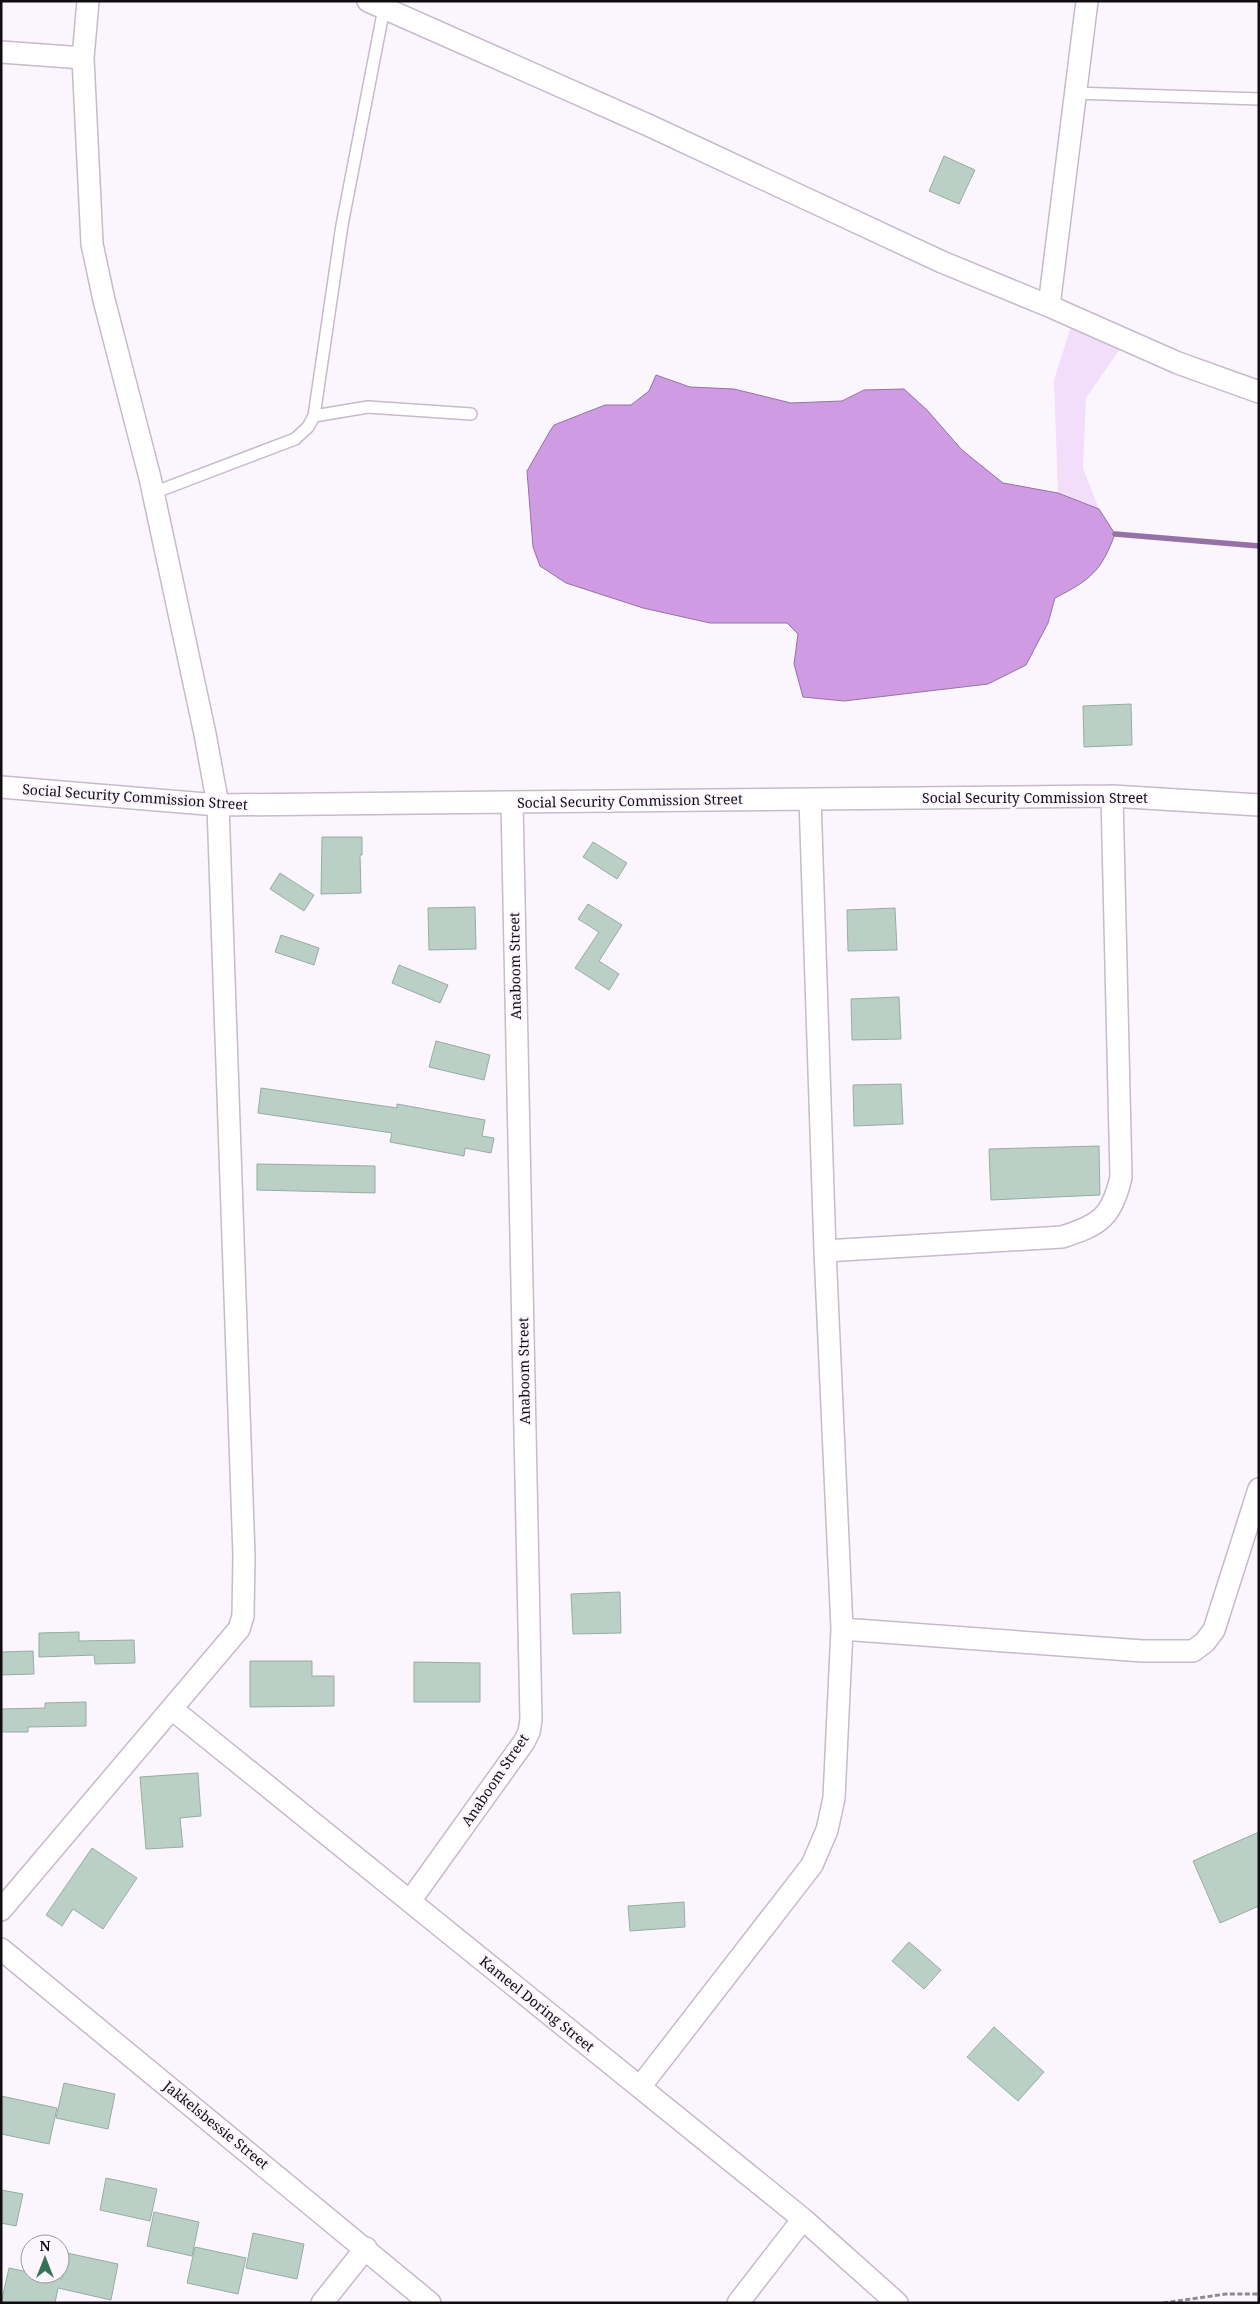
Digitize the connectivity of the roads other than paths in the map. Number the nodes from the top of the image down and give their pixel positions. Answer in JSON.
{"nodes":[{"id":1,"x":88,"y":1,"type":"edge"},
{"id":2,"x":1087,"y":1,"type":"edge"},
{"id":3,"x":376,"y":5,"type":"edge"},
{"id":4,"x":1,"y":52,"type":"edge"},
{"id":5,"x":83,"y":58,"type":"junction"},
{"id":6,"x":1074,"y":93,"type":"junction"},
{"id":7,"x":1259,"y":100,"type":"edge"},
{"id":8,"x":1049,"y":306,"type":"junction"},
{"id":9,"x":1259,"y":392,"type":"edge"},
{"id":10,"x":471,"y":414,"type":"dead end"},
{"id":11,"x":314,"y":416,"type":"junction"},
{"id":12,"x":153,"y":493,"type":"junction"},
{"id":13,"x":1,"y":787,"type":"edge"},
{"id":14,"x":1112,"y":796,"type":"junction"},
{"id":15,"x":810,"y":799,"type":"junction"},
{"id":16,"x":512,"y":803,"type":"junction"},
{"id":17,"x":218,"y":805,"type":"junction"},
{"id":18,"x":1259,"y":805,"type":"edge"},
{"id":19,"x":825,"y":1251,"type":"junction"},
{"id":20,"x":1259,"y":1489,"type":"edge"},
{"id":21,"x":842,"y":1629,"type":"junction"},
{"id":22,"x":172,"y":1709,"type":"junction"},
{"id":23,"x":410,"y":1901,"type":"junction"},
{"id":24,"x":1,"y":1910,"type":"edge"},
{"id":25,"x":1,"y":1949,"type":"edge"},
{"id":26,"x":640,"y":2087,"type":"junction"},
{"id":27,"x":803,"y":2219,"type":"junction"},
{"id":28,"x":366,"y":2248,"type":"junction"},
{"id":29,"x":322,"y":2303,"type":"edge"},
{"id":30,"x":430,"y":2303,"type":"edge"},
{"id":31,"x":738,"y":2303,"type":"edge"},
{"id":32,"x":897,"y":2303,"type":"edge"}],
"edges":[{"from":1,"to":5,"type":"street"},
{"from":2,"to":6,"type":"street"},
{"from":3,"to":8,"type":"street"},
{"from":3,"to":11,"type":"lane"},
{"from":4,"to":5,"type":"street"},
{"from":5,"to":12,"type":"street"},
{"from":6,"to":7,"type":"lane"},
{"from":6,"to":8,"type":"street"},
{"from":8,"to":9,"type":"street"},
{"from":10,"to":11,"type":"lane"},
{"from":11,"to":12,"type":"lane"},
{"from":12,"to":17,"type":"street"},
{"from":13,"to":17,"type":"street","name":"Social Security Commission Street"},
{"from":14,"to":15,"type":"street","name":"Social Security Commission Street"},
{"from":14,"to":18,"type":"street","name":"Social Security Commission Street"},
{"from":14,"to":19,"type":"street"},
{"from":15,"to":16,"type":"street","name":"Social Security Commission Street"},
{"from":15,"to":19,"type":"street"},
{"from":16,"to":17,"type":"street","name":"Social Security Commission Street"},
{"from":16,"to":23,"type":"street","name":"Anaboom Street"},
{"from":17,"to":22,"type":"street"},
{"from":19,"to":21,"type":"street"},
{"from":20,"to":21,"type":"street"},
{"from":21,"to":26,"type":"street"},
{"from":22,"to":23,"type":"street","name":"Kameel Doring Street"},
{"from":22,"to":24,"type":"street"},
{"from":23,"to":26,"type":"street","name":"Kameel Doring Street"},
{"from":25,"to":28,"type":"street","name":"Jakkelsbessie Street"},
{"from":26,"to":27,"type":"street","name":"Kameel Doring Street"},
{"from":27,"to":31,"type":"street"},
{"from":27,"to":32,"type":"street","name":"Kameel Doring Street"},
{"from":28,"to":29,"type":"street"},
{"from":28,"to":30,"type":"street","name":"Jakkelsbessie Street"}]}
